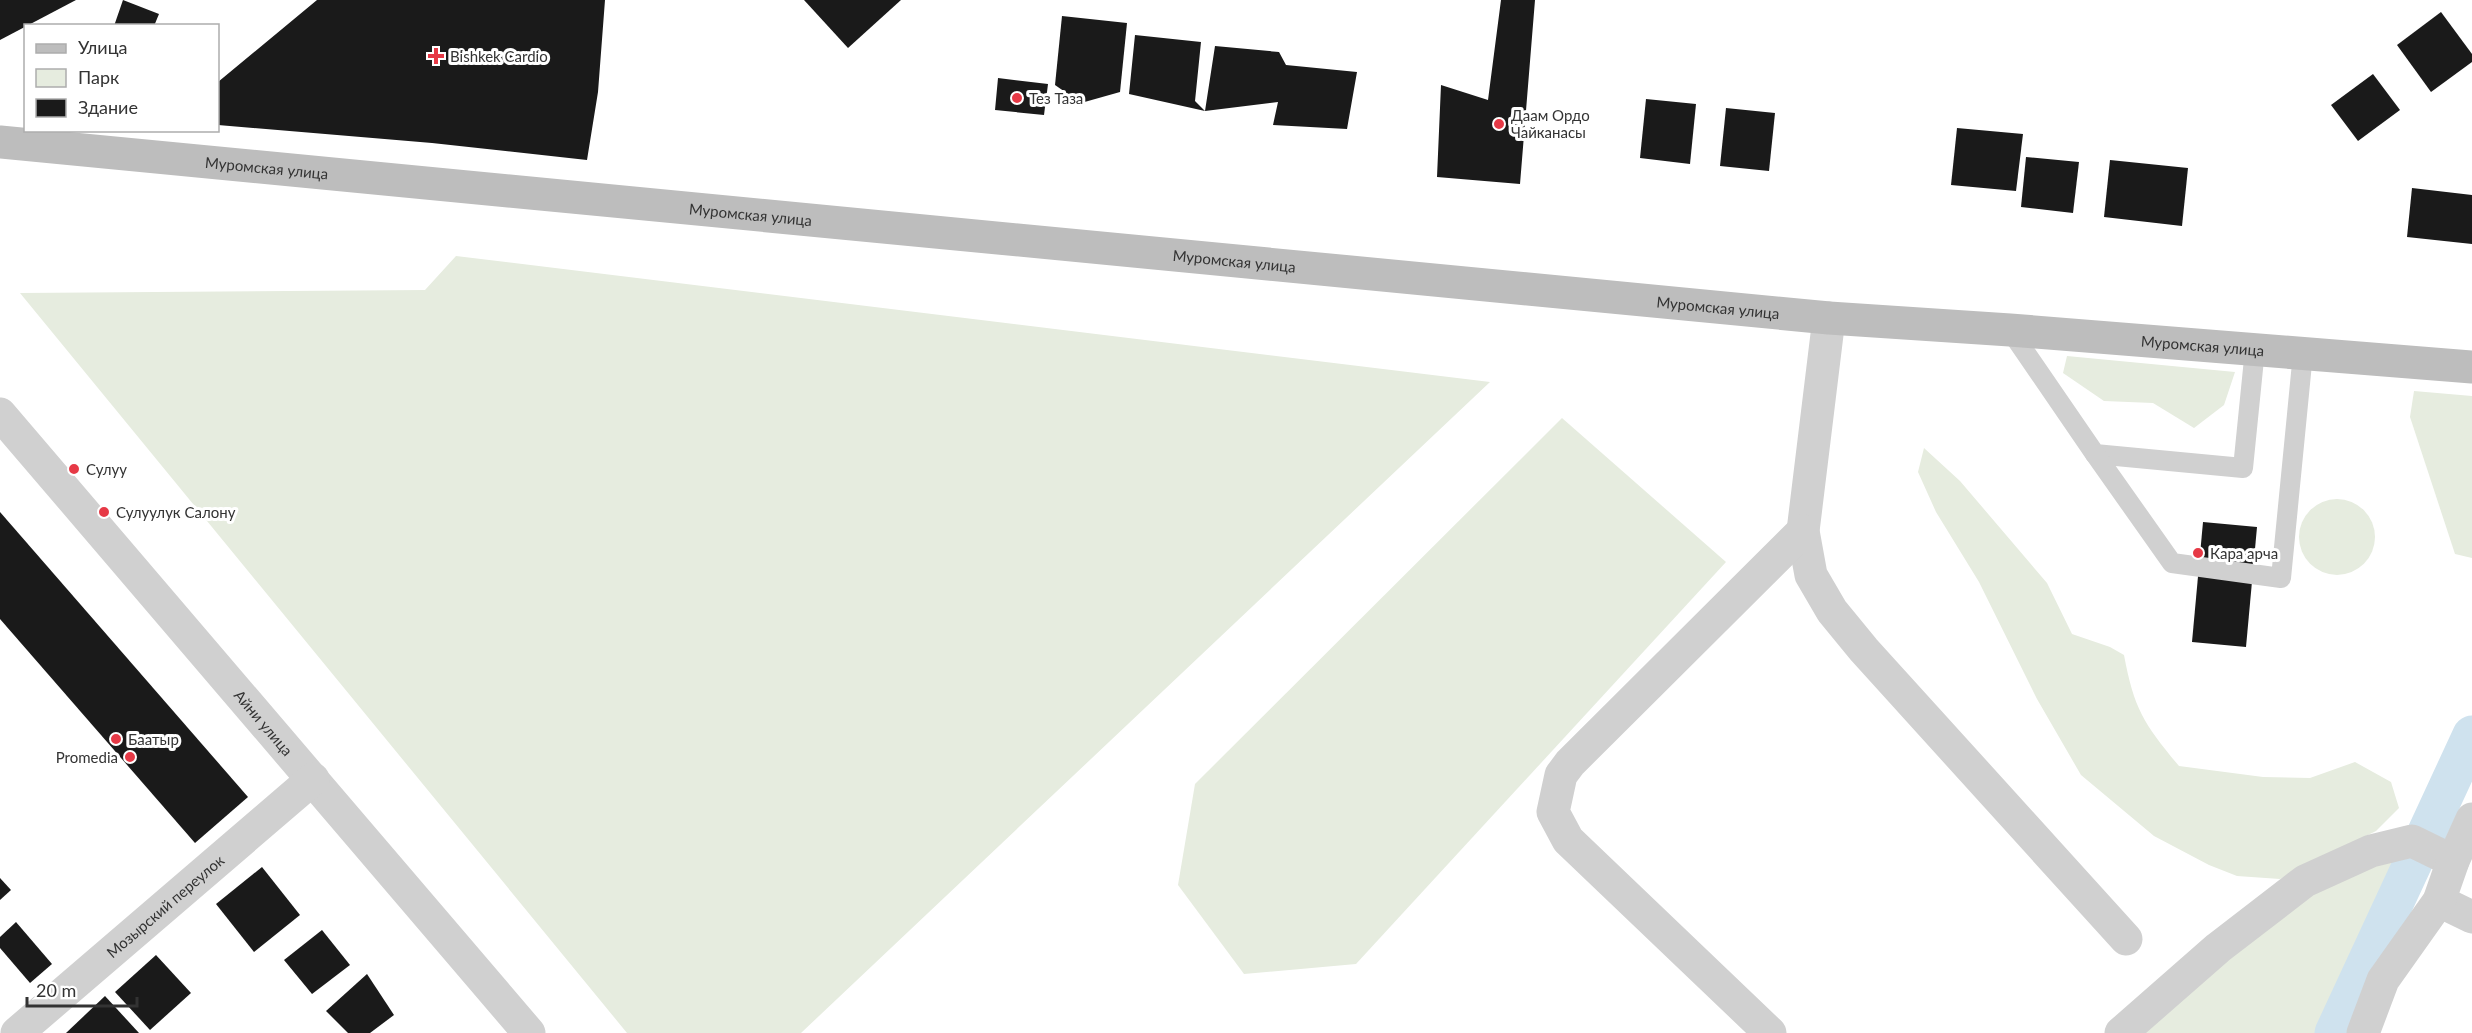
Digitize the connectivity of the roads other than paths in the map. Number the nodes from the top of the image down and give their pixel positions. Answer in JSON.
{"nodes":[{"id":1,"x":0,"y":142,"type":"edge"},
{"id":2,"x":1829,"y":318,"type":"junction"},
{"id":3,"x":2010,"y":330,"type":"junction"},
{"id":4,"x":2255,"y":349,"type":"junction"},
{"id":5,"x":2303,"y":353,"type":"junction"},
{"id":6,"x":2472,"y":367,"type":"edge"},
{"id":7,"x":1,"y":417,"type":"edge"},
{"id":8,"x":2095,"y":454,"type":"junction"},
{"id":9,"x":1803,"y":531,"type":"junction"},
{"id":10,"x":313,"y":779,"type":"junction"},
{"id":11,"x":2472,"y":819,"type":"edge"},
{"id":12,"x":2432,"y":851,"type":"junction"},
{"id":13,"x":2439,"y":901,"type":"junction"},
{"id":14,"x":2472,"y":917,"type":"edge"},
{"id":15,"x":2126,"y":939,"type":"dead end"},
{"id":16,"x":17,"y":1033,"type":"edge"},
{"id":17,"x":530,"y":1033,"type":"edge"},
{"id":18,"x":1770,"y":1033,"type":"edge"},
{"id":19,"x":2121,"y":1033,"type":"edge"},
{"id":20,"x":2363,"y":1033,"type":"edge"}],
"edges":[{"from":1,"to":2,"type":"main road","name":"Муромская улица"},
{"from":2,"to":3,"type":"main road","name":"Муромская улица"},
{"from":2,"to":9,"type":"street"},
{"from":3,"to":4,"type":"main road","name":"Муромская улица"},
{"from":3,"to":8,"type":"lane"},
{"from":4,"to":5,"type":"main road","name":"Муромская улица"},
{"from":4,"to":8,"type":"lane"},
{"from":5,"to":6,"type":"main road","name":"Муромская улица"},
{"from":5,"to":8,"type":"lane"},
{"from":7,"to":10,"type":"street","name":"Айни улица"},
{"from":9,"to":15,"type":"street"},
{"from":9,"to":18,"type":"street"},
{"from":10,"to":16,"type":"street","name":"Мозырский переулок"},
{"from":10,"to":17,"type":"street","name":"Айни улица"},
{"from":11,"to":12,"type":"street"},
{"from":12,"to":13,"type":"street"},
{"from":12,"to":19,"type":"street"},
{"from":13,"to":14,"type":"street"},
{"from":13,"to":20,"type":"street"}]}
